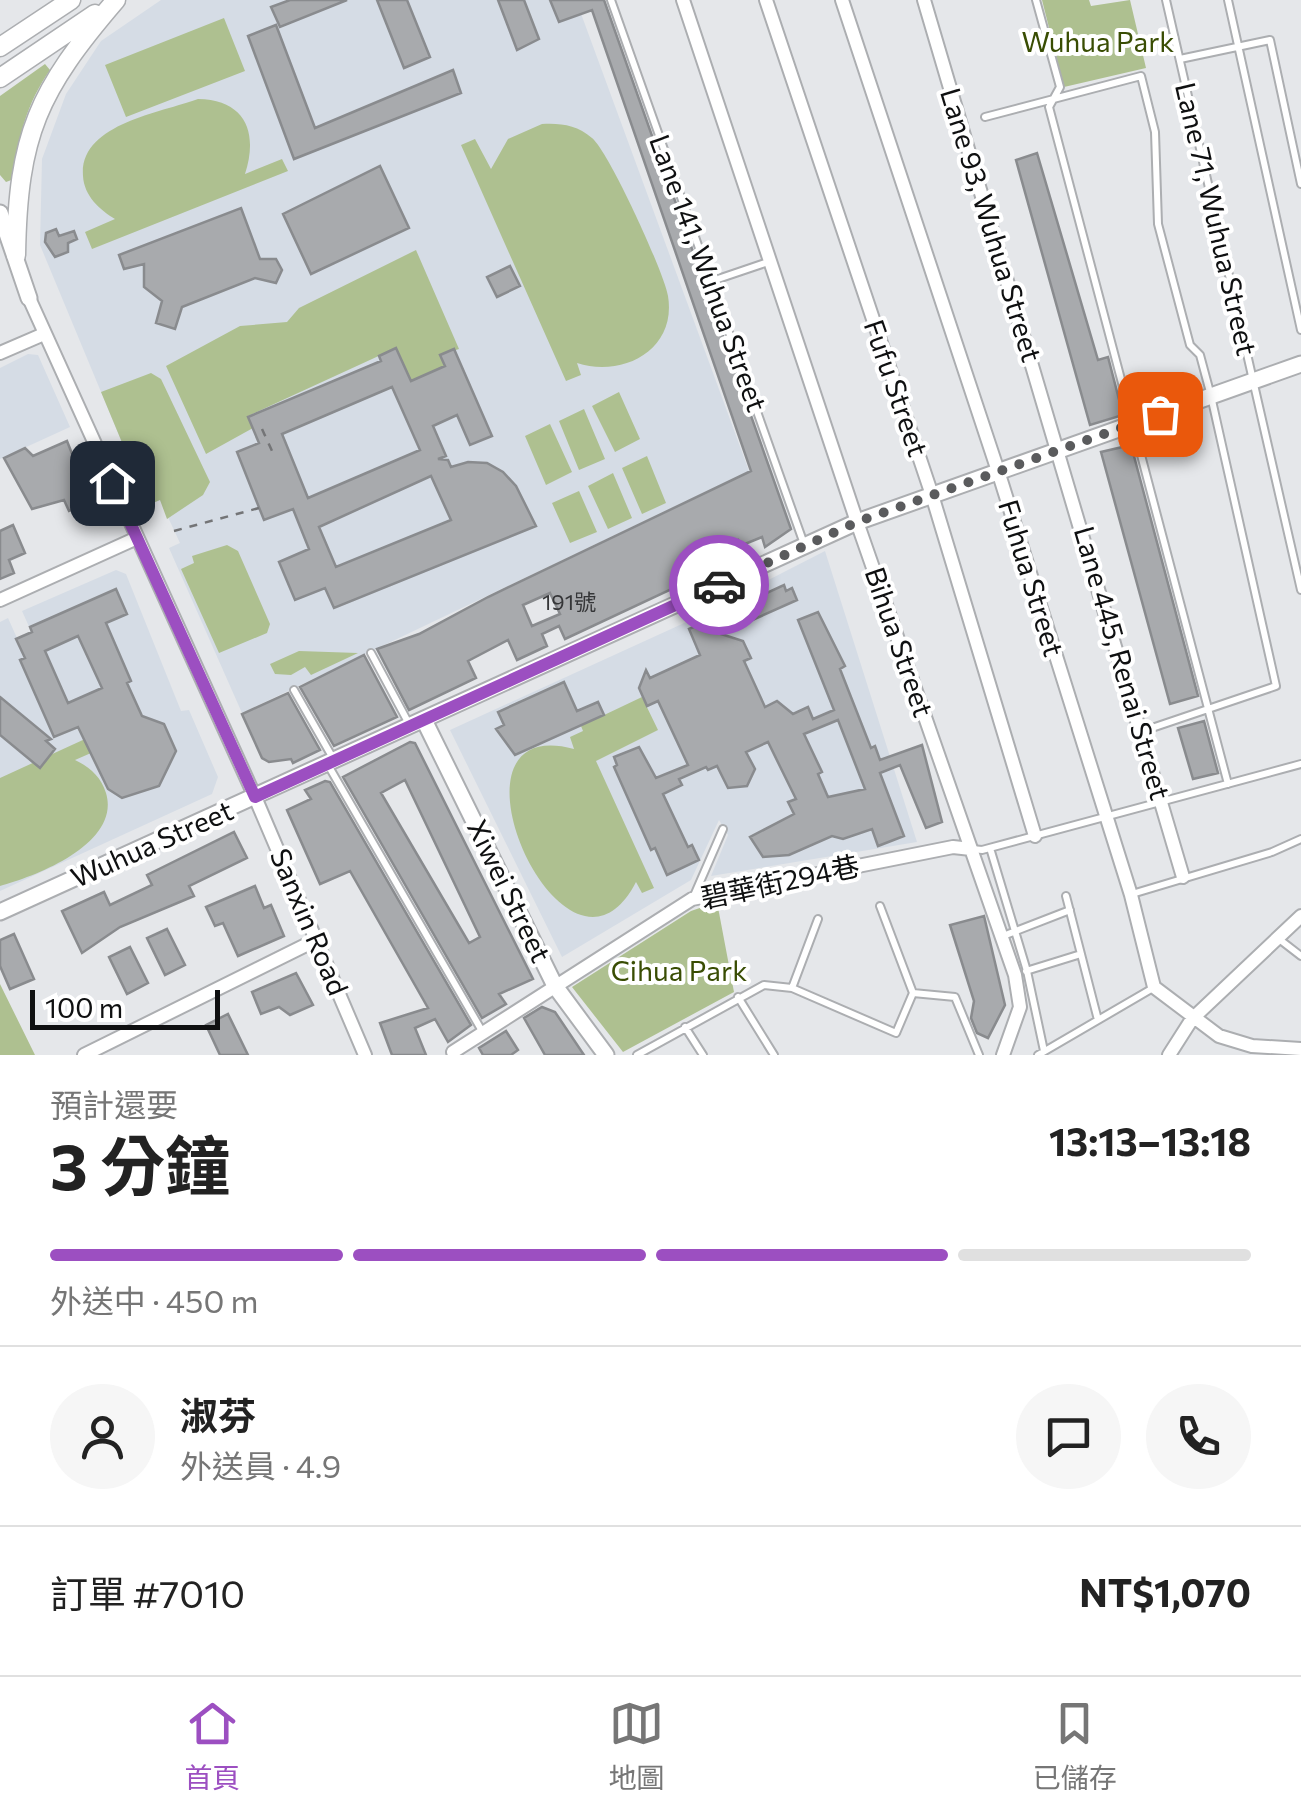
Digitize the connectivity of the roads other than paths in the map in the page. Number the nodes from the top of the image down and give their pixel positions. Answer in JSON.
{"nodes":[{"id":1,"x":71,"y":0,"type":"edge"},
{"id":2,"x":116,"y":0,"type":"edge"},
{"id":3,"x":612,"y":0,"type":"edge"},
{"id":4,"x":682,"y":0,"type":"edge"},
{"id":5,"x":766,"y":0,"type":"edge"},
{"id":6,"x":842,"y":0,"type":"edge"},
{"id":7,"x":924,"y":0,"type":"edge"},
{"id":8,"x":1036,"y":0,"type":"edge"},
{"id":9,"x":1166,"y":0,"type":"edge"},
{"id":10,"x":1228,"y":0,"type":"edge"},
{"id":11,"x":0,"y":33,"type":"edge"},
{"id":12,"x":20,"y":34,"type":"junction"},
{"id":13,"x":1238,"y":45,"type":"junction"},
{"id":14,"x":0,"y":48,"type":"edge"},
{"id":15,"x":1180,"y":59,"type":"junction"},
{"id":16,"x":0,"y":78,"type":"edge"},
{"id":17,"x":1053,"y":99,"type":"junction"},
{"id":18,"x":985,"y":117,"type":"dead end"},
{"id":19,"x":1301,"y":184,"type":"edge"},
{"id":20,"x":0,"y":213,"type":"edge"},
{"id":21,"x":0,"y":243,"type":"edge"},
{"id":22,"x":16,"y":255,"type":"junction"},
{"id":23,"x":771,"y":261,"type":"junction"},
{"id":24,"x":712,"y":282,"type":"junction"},
{"id":25,"x":29,"y":298,"type":"junction"},
{"id":26,"x":1301,"y":330,"type":"edge"},
{"id":27,"x":44,"y":334,"type":"junction"},
{"id":28,"x":0,"y":353,"type":"edge"},
{"id":29,"x":1301,"y":364,"type":"edge"},
{"id":30,"x":1253,"y":380,"type":"junction"},
{"id":31,"x":1211,"y":396,"type":"junction"},
{"id":32,"x":1134,"y":423,"type":"junction"},
{"id":33,"x":1059,"y":450,"type":"junction"},
{"id":34,"x":998,"y":471,"type":"junction"},
{"id":35,"x":932,"y":495,"type":"junction"},
{"id":36,"x":857,"y":522,"type":"junction"},
{"id":37,"x":138,"y":538,"type":"junction"},
{"id":38,"x":805,"y":546,"type":"junction"},
{"id":39,"x":1301,"y":590,"type":"edge"},
{"id":40,"x":0,"y":600,"type":"edge"},
{"id":41,"x":371,"y":653,"type":"dead end"},
{"id":42,"x":294,"y":690,"type":"dead end"},
{"id":43,"x":1208,"y":708,"type":"junction"},
{"id":44,"x":417,"y":724,"type":"junction"},
{"id":45,"x":1143,"y":731,"type":"junction"},
{"id":46,"x":330,"y":762,"type":"junction"},
{"id":47,"x":1301,"y":764,"type":"edge"},
{"id":48,"x":1228,"y":784,"type":"junction"},
{"id":49,"x":255,"y":797,"type":"junction"},
{"id":50,"x":1162,"y":802,"type":"junction"},
{"id":51,"x":1104,"y":816,"type":"junction"},
{"id":52,"x":723,"y":830,"type":"dead end"},
{"id":53,"x":1035,"y":836,"type":"junction"},
{"id":54,"x":1301,"y":838,"type":"edge"},
{"id":55,"x":970,"y":848,"type":"junction"},
{"id":56,"x":990,"y":848,"type":"junction"},
{"id":57,"x":1184,"y":877,"type":"junction"},
{"id":58,"x":1131,"y":895,"type":"junction"},
{"id":59,"x":1066,"y":896,"type":"dead end"},
{"id":60,"x":692,"y":899,"type":"junction"},
{"id":61,"x":880,"y":906,"type":"dead end"},
{"id":62,"x":1070,"y":910,"type":"junction"},
{"id":63,"x":0,"y":912,"type":"edge"},
{"id":64,"x":1301,"y":916,"type":"edge"},
{"id":65,"x":818,"y":918,"type":"dead end"},
{"id":66,"x":1009,"y":934,"type":"junction"},
{"id":67,"x":1279,"y":939,"type":"junction"},
{"id":68,"x":316,"y":940,"type":"junction"},
{"id":69,"x":1081,"y":954,"type":"junction"},
{"id":70,"x":1301,"y":956,"type":"edge"},
{"id":71,"x":1021,"y":973,"type":"junction"},
{"id":72,"x":556,"y":986,"type":"junction"},
{"id":73,"x":1154,"y":987,"type":"junction"},
{"id":74,"x":792,"y":988,"type":"junction"},
{"id":75,"x":913,"y":993,"type":"junction"},
{"id":76,"x":738,"y":997,"type":"junction"},
{"id":77,"x":1192,"y":1018,"type":"junction"},
{"id":78,"x":1098,"y":1020,"type":"junction"},
{"id":79,"x":685,"y":1027,"type":"junction"},
{"id":80,"x":483,"y":1032,"type":"junction"},
{"id":81,"x":1055,"y":1045,"type":"junction"},
{"id":82,"x":1297,"y":1051,"type":"edge"},
{"id":83,"x":452,"y":1052,"type":"dead end"},
{"id":84,"x":1041,"y":1053,"type":"edge"},
{"id":85,"x":84,"y":1055,"type":"edge"},
{"id":86,"x":365,"y":1055,"type":"edge"},
{"id":87,"x":606,"y":1055,"type":"edge"},
{"id":88,"x":637,"y":1055,"type":"edge"},
{"id":89,"x":704,"y":1055,"type":"edge"},
{"id":90,"x":774,"y":1055,"type":"edge"},
{"id":91,"x":979,"y":1055,"type":"edge"},
{"id":92,"x":1003,"y":1055,"type":"edge"},
{"id":93,"x":1056,"y":1055,"type":"edge"},
{"id":94,"x":1169,"y":1055,"type":"edge"}],
"edges":[{"from":1,"to":12,"type":"main road"},
{"from":2,"to":16,"type":"main road"},
{"from":2,"to":22,"type":"main road"},
{"from":3,"to":24,"type":"lane","name":"Lane 141, Wuhua Street"},
{"from":4,"to":23,"type":"street","name":"Bihua Street"},
{"from":5,"to":35,"type":"street","name":"Fufu Street"},
{"from":6,"to":34,"type":"street","name":"Fuhua Street"},
{"from":7,"to":33,"type":"street","name":"Lane 93, Wuhua Street"},
{"from":8,"to":17,"type":"lane"},
{"from":9,"to":15,"type":"lane","name":"Lane 71, Wuhua Street"},
{"from":10,"to":13,"type":"lane"},
{"from":11,"to":12,"type":"street"},
{"from":12,"to":14,"type":"main road"},
{"from":13,"to":15,"type":"lane"},
{"from":13,"to":19,"type":"lane"},
{"from":13,"to":26,"type":"lane"},
{"from":15,"to":30,"type":"lane","name":"Lane 71, Wuhua Street"},
{"from":17,"to":18,"type":"lane"},
{"from":17,"to":31,"type":"lane"},
{"from":17,"to":32,"type":"lane"},
{"from":20,"to":22,"type":"street","name":"Sanxin Road"},
{"from":21,"to":25,"type":"street","name":"Sanxin Road"},
{"from":22,"to":25,"type":"street","name":"Sanxin Road"},
{"from":23,"to":24,"type":"lane"},
{"from":23,"to":36,"type":"street","name":"Bihua Street"},
{"from":24,"to":38,"type":"lane","name":"Lane 141, Wuhua Street"},
{"from":25,"to":27,"type":"street","name":"Sanxin Road"},
{"from":27,"to":28,"type":"street"},
{"from":27,"to":37,"type":"street","name":"Sanxin Road"},
{"from":29,"to":30,"type":"street","name":"Wuhua Street"},
{"from":30,"to":31,"type":"street","name":"Wuhua Street"},
{"from":30,"to":39,"type":"lane","name":"Lane 71, Wuhua Street"},
{"from":31,"to":32,"type":"street","name":"Wuhua Street"},
{"from":31,"to":43,"type":"lane"},
{"from":32,"to":33,"type":"street","name":"Wuhua Street"},
{"from":32,"to":43,"type":"lane"},
{"from":33,"to":34,"type":"street","name":"Wuhua Street"},
{"from":33,"to":45,"type":"street","name":"Lane 445, Renai Street"},
{"from":34,"to":35,"type":"street","name":"Wuhua Street"},
{"from":34,"to":51,"type":"street","name":"Fuhua Street"},
{"from":35,"to":36,"type":"street","name":"Wuhua Street"},
{"from":35,"to":53,"type":"street","name":"Fufu Street"},
{"from":36,"to":38,"type":"street","name":"Wuhua Street"},
{"from":36,"to":55,"type":"street","name":"Bihua Street"},
{"from":37,"to":40,"type":"street"},
{"from":37,"to":49,"type":"street","name":"Sanxin Road"},
{"from":38,"to":44,"type":"street","name":"Wuhua Street"},
{"from":41,"to":44,"type":"lane"},
{"from":42,"to":46,"type":"lane"},
{"from":43,"to":45,"type":"lane"},
{"from":43,"to":48,"type":"lane"},
{"from":44,"to":46,"type":"street","name":"Wuhua Street"},
{"from":44,"to":72,"type":"street","name":"Xiwei Street"},
{"from":45,"to":50,"type":"street","name":"Lane 445, Renai Street"},
{"from":46,"to":49,"type":"street","name":"Wuhua Street"},
{"from":46,"to":80,"type":"lane"},
{"from":47,"to":48,"type":"lane"},
{"from":48,"to":50,"type":"lane"},
{"from":49,"to":63,"type":"street","name":"Wuhua Street"},
{"from":49,"to":68,"type":"street","name":"Sanxin Road"},
{"from":50,"to":51,"type":"lane"},
{"from":50,"to":57,"type":"street","name":"Lane 445, Renai Street"},
{"from":51,"to":53,"type":"lane"},
{"from":51,"to":58,"type":"street","name":"Fuhua Street"},
{"from":52,"to":60,"type":"lane"},
{"from":53,"to":56,"type":"lane"},
{"from":54,"to":57,"type":"lane"},
{"from":55,"to":56,"type":"lane"},
{"from":55,"to":60,"type":"street","name":"碧華街294巷"},
{"from":55,"to":66,"type":"street","name":"Bihua Street"},
{"from":56,"to":66,"type":"lane"},
{"from":57,"to":58,"type":"lane"},
{"from":58,"to":73,"type":"street","name":"Fuhua Street"},
{"from":59,"to":62,"type":"lane"},
{"from":60,"to":72,"type":"street","name":"碧華街294巷"},
{"from":61,"to":75,"type":"lane"},
{"from":62,"to":66,"type":"lane"},
{"from":62,"to":69,"type":"lane"},
{"from":64,"to":67,"type":"street"},
{"from":65,"to":74,"type":"lane"},
{"from":66,"to":71,"type":"street","name":"Bihua Street"},
{"from":67,"to":70,"type":"lane"},
{"from":67,"to":77,"type":"street"},
{"from":68,"to":85,"type":"street"},
{"from":68,"to":86,"type":"street","name":"Sanxin Road"},
{"from":69,"to":71,"type":"lane"},
{"from":69,"to":78,"type":"lane"},
{"from":71,"to":84,"type":"lane"},
{"from":71,"to":92,"type":"street","name":"Bihua Street"},
{"from":72,"to":80,"type":"street","name":"碧華街294巷"},
{"from":72,"to":87,"type":"street","name":"Xiwei Street"},
{"from":73,"to":77,"type":"street"},
{"from":73,"to":78,"type":"lane"},
{"from":74,"to":75,"type":"lane"},
{"from":74,"to":76,"type":"lane"},
{"from":75,"to":91,"type":"lane"},
{"from":76,"to":79,"type":"lane"},
{"from":76,"to":90,"type":"lane"},
{"from":77,"to":82,"type":"street"},
{"from":77,"to":94,"type":"street"},
{"from":78,"to":81,"type":"lane"},
{"from":79,"to":88,"type":"lane"},
{"from":79,"to":89,"type":"lane"},
{"from":80,"to":83,"type":"street","name":"碧華街294巷"},
{"from":81,"to":84,"type":"lane"},
{"from":81,"to":93,"type":"lane"}]}
